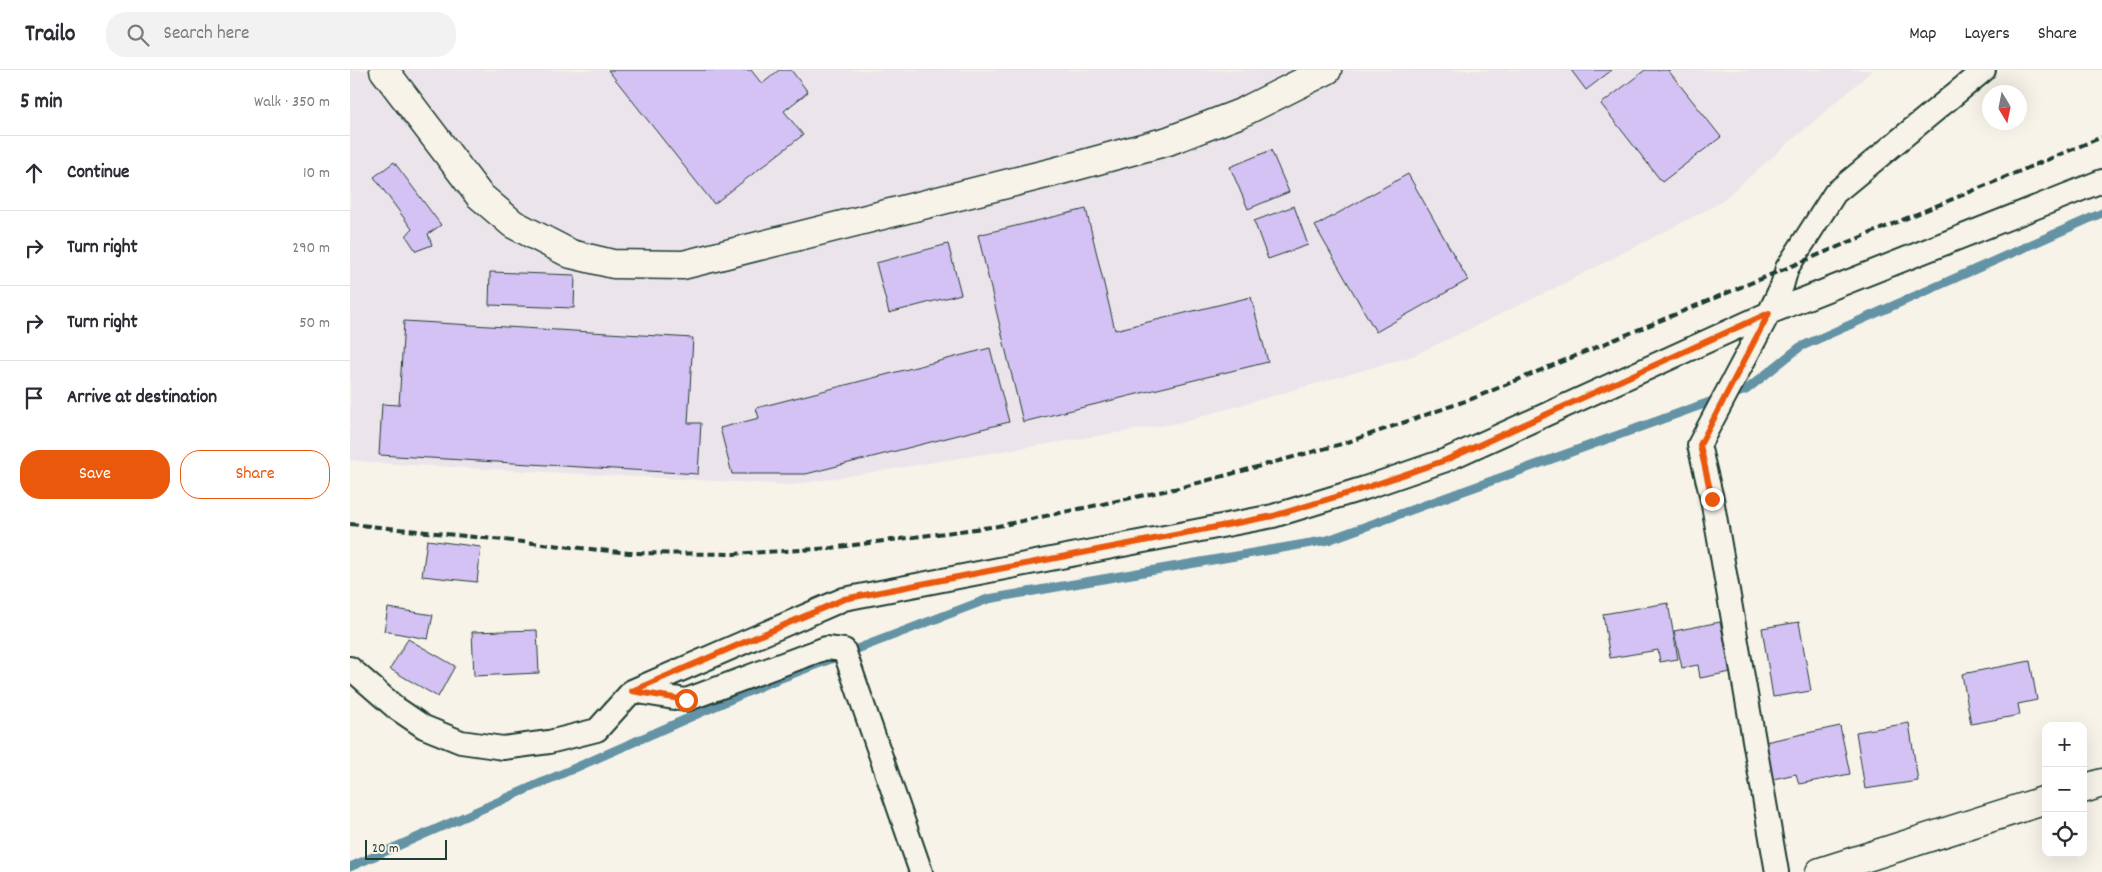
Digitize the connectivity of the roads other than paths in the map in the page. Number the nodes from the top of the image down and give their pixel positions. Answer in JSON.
{"nodes":[{"id":1,"x":384,"y":70,"type":"edge"},
{"id":2,"x":1326,"y":70,"type":"edge"},
{"id":3,"x":1984,"y":70,"type":"edge"},
{"id":4,"x":2102,"y":180,"type":"edge"},
{"id":5,"x":1769,"y":313,"type":"junction"},
{"id":6,"x":350,"y":668,"type":"edge"},
{"id":7,"x":632,"y":691,"type":"junction"},
{"id":8,"x":2102,"y":782,"type":"edge"},
{"id":9,"x":2087,"y":787,"type":"edge"},
{"id":10,"x":2042,"y":801,"type":"edge"},
{"id":11,"x":921,"y":872,"type":"edge"},
{"id":12,"x":1777,"y":872,"type":"edge"},
{"id":13,"x":1820,"y":872,"type":"edge"}],
"edges":[{"from":1,"to":2,"type":"street"},
{"from":3,"to":5,"type":"street"},
{"from":4,"to":5,"type":"street"},
{"from":5,"to":7,"type":"street"},
{"from":5,"to":12,"type":"street"},
{"from":6,"to":7,"type":"street"},
{"from":7,"to":11,"type":"street"},
{"from":8,"to":9,"type":"street"},
{"from":10,"to":13,"type":"street"}]}
